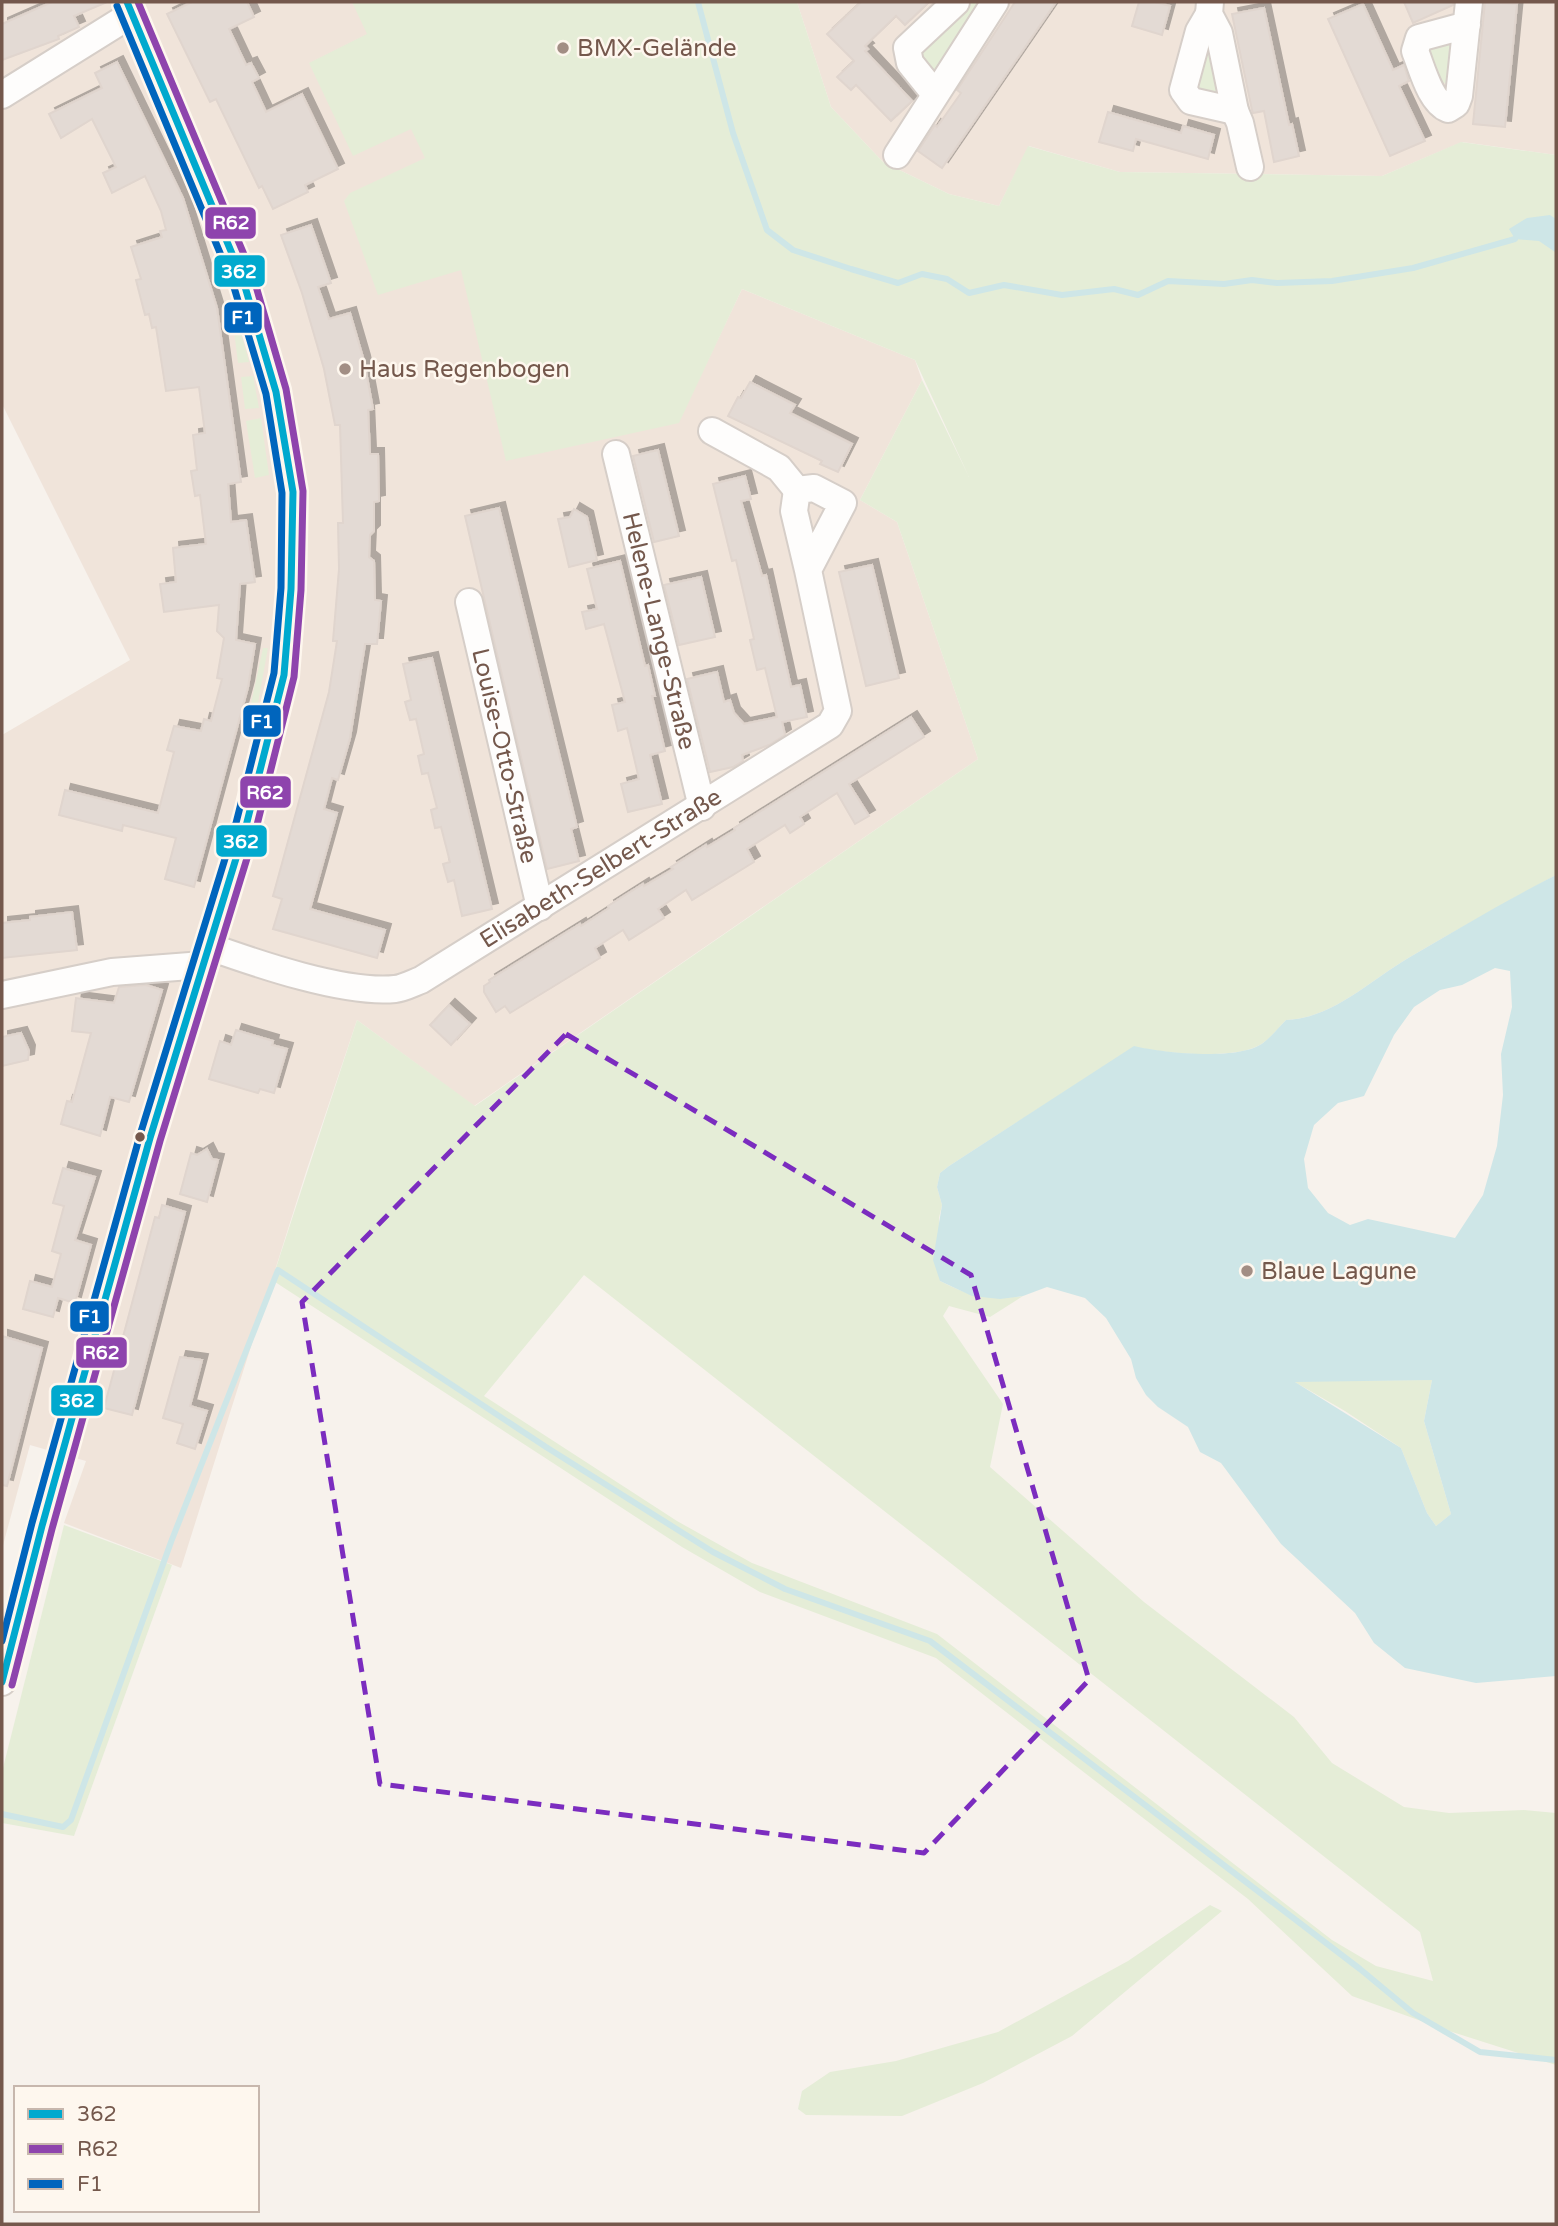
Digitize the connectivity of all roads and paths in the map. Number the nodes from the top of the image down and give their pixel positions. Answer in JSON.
{"nodes":[{"id":1,"x":956,"y":2,"type":"edge"},
{"id":2,"x":995,"y":2,"type":"edge"},
{"id":3,"x":129,"y":8,"type":"edge"},
{"id":4,"x":1210,"y":8,"type":"edge"},
{"id":5,"x":935,"y":94,"type":"junction"},
{"id":6,"x":2,"y":95,"type":"edge"},
{"id":7,"x":1235,"y":111,"type":"junction"},
{"id":8,"x":897,"y":155,"type":"dead end"},
{"id":9,"x":1250,"y":167,"type":"dead end"},
{"id":10,"x":712,"y":432,"type":"dead end"},
{"id":11,"x":616,"y":454,"type":"dead end"},
{"id":12,"x":797,"y":490,"type":"junction"},
{"id":13,"x":808,"y":570,"type":"junction"},
{"id":14,"x":469,"y":602,"type":"dead end"},
{"id":15,"x":702,"y":807,"type":"junction"},
{"id":16,"x":540,"y":907,"type":"junction"},
{"id":17,"x":206,"y":956,"type":"junction"},
{"id":18,"x":2,"y":995,"type":"edge"},
{"id":19,"x":2,"y":1682,"type":"edge"}],
"edges":[{"from":1,"to":5,"type":"street"},
{"from":2,"to":5,"type":"street"},
{"from":3,"to":6,"type":"street"},
{"from":3,"to":17,"type":"street"},
{"from":4,"to":7,"type":"street"},
{"from":4,"to":7,"type":"street"},
{"from":5,"to":8,"type":"street"},
{"from":7,"to":9,"type":"street"},
{"from":10,"to":12,"type":"street"},
{"from":11,"to":15,"type":"street","name":"Helene-Lange-Straße"},
{"from":12,"to":13,"type":"street","name":"Elisabeth-Selbert-Straße"},
{"from":12,"to":13,"type":"street"},
{"from":13,"to":15,"type":"street","name":"Elisabeth-Selbert-Straße"},
{"from":14,"to":16,"type":"street","name":"Louise-Otto-Straße"},
{"from":15,"to":16,"type":"street","name":"Elisabeth-Selbert-Straße"},
{"from":16,"to":17,"type":"street","name":"Elisabeth-Selbert-Straße"},
{"from":17,"to":18,"type":"street"},
{"from":17,"to":19,"type":"street"}]}
